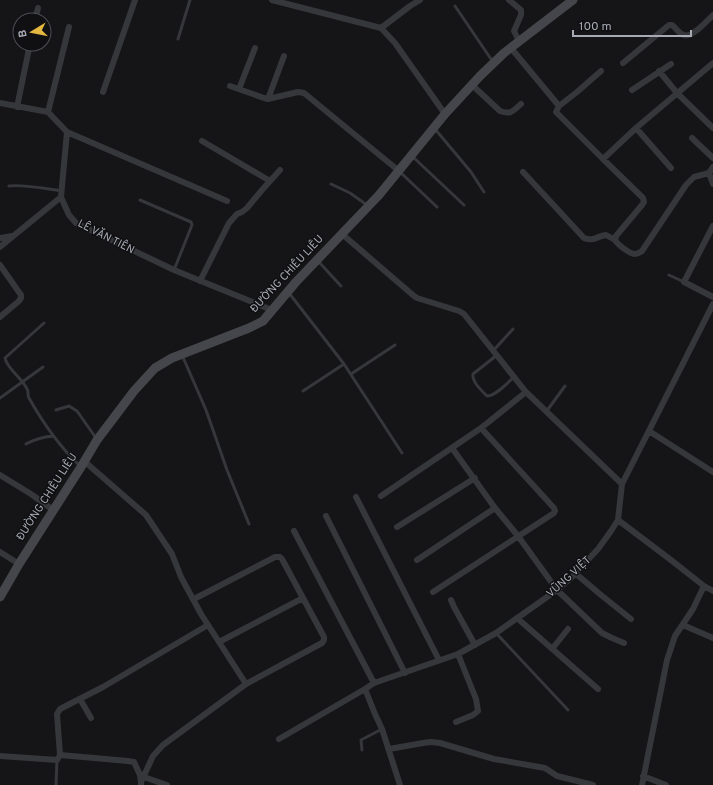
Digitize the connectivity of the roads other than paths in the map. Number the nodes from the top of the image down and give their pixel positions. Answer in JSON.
{"nodes":[{"id":1,"x":135,"y":0,"type":"edge"},
{"id":2,"x":190,"y":0,"type":"edge"},
{"id":3,"x":272,"y":0,"type":"edge"},
{"id":4,"x":420,"y":0,"type":"edge"},
{"id":5,"x":508,"y":0,"type":"edge"},
{"id":6,"x":573,"y":0,"type":"edge"},
{"id":7,"x":410,"y":3,"type":"edge"},
{"id":8,"x":455,"y":6,"type":"dead end"},
{"id":9,"x":38,"y":8,"type":"dead end"},
{"id":10,"x":37,"y":12,"type":"edge"},
{"id":11,"x":713,"y":15,"type":"edge"},
{"id":12,"x":69,"y":27,"type":"dead end"},
{"id":13,"x":381,"y":28,"type":"junction"},
{"id":14,"x":178,"y":39,"type":"dead end"},
{"id":15,"x":519,"y":42,"type":"junction"},
{"id":16,"x":255,"y":48,"type":"dead end"},
{"id":17,"x":511,"y":48,"type":"junction"},
{"id":18,"x":28,"y":52,"type":"edge"},
{"id":19,"x":284,"y":56,"type":"dead end"},
{"id":20,"x":494,"y":63,"type":"junction"},
{"id":21,"x":623,"y":63,"type":"dead end"},
{"id":22,"x":713,"y":63,"type":"edge"},
{"id":23,"x":671,"y":64,"type":"dead end"},
{"id":24,"x":601,"y":71,"type":"dead end"},
{"id":25,"x":659,"y":72,"type":"junction"},
{"id":26,"x":472,"y":84,"type":"junction"},
{"id":27,"x":230,"y":86,"type":"dead end"},
{"id":28,"x":239,"y":89,"type":"junction"},
{"id":29,"x":632,"y":90,"type":"dead end"},
{"id":30,"x":103,"y":92,"type":"dead end"},
{"id":31,"x":677,"y":93,"type":"junction"},
{"id":32,"x":268,"y":99,"type":"junction"},
{"id":33,"x":0,"y":104,"type":"edge"},
{"id":34,"x":521,"y":104,"type":"dead end"},
{"id":35,"x":18,"y":106,"type":"junction"},
{"id":36,"x":559,"y":106,"type":"junction"},
{"id":37,"x":48,"y":112,"type":"junction"},
{"id":38,"x":446,"y":114,"type":"junction"},
{"id":39,"x":434,"y":128,"type":"junction"},
{"id":40,"x":636,"y":128,"type":"junction"},
{"id":41,"x":713,"y":128,"type":"edge"},
{"id":42,"x":67,"y":132,"type":"junction"},
{"id":43,"x":692,"y":138,"type":"dead end"},
{"id":44,"x":202,"y":141,"type":"dead end"},
{"id":45,"x":412,"y":155,"type":"junction"},
{"id":46,"x":713,"y":158,"type":"edge"},
{"id":47,"x":603,"y":159,"type":"junction"},
{"id":48,"x":713,"y":167,"type":"edge"},
{"id":49,"x":671,"y":168,"type":"dead end"},
{"id":50,"x":280,"y":170,"type":"dead end"},
{"id":51,"x":399,"y":171,"type":"junction"},
{"id":52,"x":523,"y":172,"type":"dead end"},
{"id":53,"x":709,"y":173,"type":"junction"},
{"id":54,"x":270,"y":181,"type":"junction"},
{"id":55,"x":331,"y":184,"type":"dead end"},
{"id":56,"x":713,"y":184,"type":"edge"},
{"id":57,"x":9,"y":186,"type":"dead end"},
{"id":58,"x":484,"y":192,"type":"dead end"},
{"id":59,"x":61,"y":194,"type":"junction"},
{"id":60,"x":140,"y":200,"type":"dead end"},
{"id":61,"x":227,"y":201,"type":"dead end"},
{"id":62,"x":464,"y":205,"type":"dead end"},
{"id":63,"x":368,"y":206,"type":"junction"},
{"id":64,"x":437,"y":207,"type":"dead end"},
{"id":65,"x":713,"y":226,"type":"edge"},
{"id":66,"x":342,"y":234,"type":"junction"},
{"id":67,"x":13,"y":236,"type":"junction"},
{"id":68,"x":0,"y":238,"type":"edge"},
{"id":69,"x":615,"y":240,"type":"junction"},
{"id":70,"x":0,"y":247,"type":"edge"},
{"id":71,"x":317,"y":260,"type":"junction"},
{"id":72,"x":0,"y":265,"type":"edge"},
{"id":73,"x":174,"y":270,"type":"junction"},
{"id":74,"x":668,"y":275,"type":"dead end"},
{"id":75,"x":200,"y":281,"type":"junction"},
{"id":76,"x":684,"y":282,"type":"junction"},
{"id":77,"x":341,"y":286,"type":"dead end"},
{"id":78,"x":288,"y":292,"type":"junction"},
{"id":79,"x":713,"y":297,"type":"edge"},
{"id":80,"x":713,"y":304,"type":"edge"},
{"id":81,"x":272,"y":310,"type":"junction"},
{"id":82,"x":0,"y":317,"type":"edge"},
{"id":83,"x":44,"y":323,"type":"dead end"},
{"id":84,"x":513,"y":330,"type":"dead end"},
{"id":85,"x":395,"y":345,"type":"dead end"},
{"id":86,"x":495,"y":353,"type":"junction"},
{"id":87,"x":182,"y":355,"type":"junction"},
{"id":88,"x":344,"y":364,"type":"junction"},
{"id":89,"x":43,"y":367,"type":"dead end"},
{"id":90,"x":351,"y":374,"type":"junction"},
{"id":91,"x":514,"y":377,"type":"junction"},
{"id":92,"x":22,"y":382,"type":"junction"},
{"id":93,"x":565,"y":386,"type":"dead end"},
{"id":94,"x":303,"y":391,"type":"dead end"},
{"id":95,"x":526,"y":392,"type":"junction"},
{"id":96,"x":0,"y":398,"type":"edge"},
{"id":97,"x":56,"y":410,"type":"dead end"},
{"id":98,"x":546,"y":412,"type":"junction"},
{"id":99,"x":481,"y":428,"type":"junction"},
{"id":100,"x":649,"y":431,"type":"junction"},
{"id":101,"x":53,"y":436,"type":"junction"},
{"id":102,"x":97,"y":440,"type":"junction"},
{"id":103,"x":26,"y":444,"type":"dead end"},
{"id":104,"x":452,"y":448,"type":"junction"},
{"id":105,"x":402,"y":453,"type":"dead end"},
{"id":106,"x":83,"y":464,"type":"junction"},
{"id":107,"x":713,"y":472,"type":"edge"},
{"id":108,"x":0,"y":476,"type":"edge"},
{"id":109,"x":475,"y":478,"type":"junction"},
{"id":110,"x":622,"y":484,"type":"junction"},
{"id":111,"x":382,"y":496,"type":"dead end"},
{"id":112,"x":356,"y":497,"type":"dead end"},
{"id":113,"x":495,"y":508,"type":"junction"},
{"id":114,"x":53,"y":510,"type":"junction"},
{"id":115,"x":326,"y":516,"type":"dead end"},
{"id":116,"x":618,"y":520,"type":"junction"},
{"id":117,"x":249,"y":524,"type":"dead end"},
{"id":118,"x":397,"y":527,"type":"dead end"},
{"id":119,"x":294,"y":531,"type":"dead end"},
{"id":120,"x":518,"y":536,"type":"junction"},
{"id":121,"x":0,"y":552,"type":"edge"},
{"id":122,"x":417,"y":560,"type":"dead end"},
{"id":123,"x":19,"y":564,"type":"junction"},
{"id":124,"x":575,"y":573,"type":"junction"},
{"id":125,"x":704,"y":586,"type":"junction"},
{"id":126,"x":557,"y":590,"type":"junction"},
{"id":127,"x":713,"y":590,"type":"edge"},
{"id":128,"x":433,"y":592,"type":"dead end"},
{"id":129,"x":0,"y":597,"type":"edge"},
{"id":130,"x":303,"y":598,"type":"junction"},
{"id":131,"x":194,"y":599,"type":"junction"},
{"id":132,"x":451,"y":600,"type":"dead end"},
{"id":133,"x":517,"y":618,"type":"junction"},
{"id":134,"x":631,"y":619,"type":"dead end"},
{"id":135,"x":208,"y":625,"type":"junction"},
{"id":136,"x":683,"y":625,"type":"junction"},
{"id":137,"x":568,"y":629,"type":"dead end"},
{"id":138,"x":496,"y":633,"type":"junction"},
{"id":139,"x":713,"y":638,"type":"edge"},
{"id":140,"x":219,"y":642,"type":"junction"},
{"id":141,"x":624,"y":643,"type":"dead end"},
{"id":142,"x":475,"y":645,"type":"junction"},
{"id":143,"x":552,"y":649,"type":"junction"},
{"id":144,"x":458,"y":654,"type":"junction"},
{"id":145,"x":439,"y":660,"type":"junction"},
{"id":146,"x":405,"y":673,"type":"junction"},
{"id":147,"x":246,"y":684,"type":"junction"},
{"id":148,"x":374,"y":684,"type":"junction"},
{"id":149,"x":365,"y":688,"type":"junction"},
{"id":150,"x":598,"y":689,"type":"dead end"},
{"id":151,"x":80,"y":699,"type":"junction"},
{"id":152,"x":568,"y":710,"type":"dead end"},
{"id":153,"x":91,"y":718,"type":"dead end"},
{"id":154,"x":456,"y":722,"type":"dead end"},
{"id":155,"x":382,"y":729,"type":"junction"},
{"id":156,"x":279,"y":739,"type":"dead end"},
{"id":157,"x":389,"y":749,"type":"junction"},
{"id":158,"x":362,"y":750,"type":"dead end"},
{"id":159,"x":0,"y":756,"type":"edge"},
{"id":160,"x":59,"y":757,"type":"junction"},
{"id":161,"x":643,"y":776,"type":"junction"},
{"id":162,"x":142,"y":781,"type":"edge"},
{"id":163,"x":56,"y":785,"type":"edge"},
{"id":164,"x":166,"y":785,"type":"edge"},
{"id":165,"x":400,"y":785,"type":"edge"},
{"id":166,"x":593,"y":785,"type":"edge"},
{"id":167,"x":642,"y":785,"type":"edge"},
{"id":168,"x":666,"y":785,"type":"edge"}],
"edges":[{"from":1,"to":30,"type":"street"},
{"from":2,"to":14,"type":"lane"},
{"from":3,"to":13,"type":"street"},
{"from":4,"to":7,"type":"street"},
{"from":5,"to":15,"type":"street"},
{"from":6,"to":15,"type":"street","name":"ĐƯỜNG CHIÊU LIÊU"},
{"from":7,"to":13,"type":"street"},
{"from":8,"to":20,"type":"lane"},
{"from":9,"to":10,"type":"street"},
{"from":11,"to":21,"type":"street"},
{"from":12,"to":37,"type":"street"},
{"from":13,"to":38,"type":"street"},
{"from":15,"to":17,"type":"street","name":"ĐƯỜNG CHIÊU LIÊU"},
{"from":16,"to":28,"type":"street"},
{"from":17,"to":20,"type":"street","name":"ĐƯỜNG CHIÊU LIÊU"},
{"from":17,"to":36,"type":"street"},
{"from":18,"to":35,"type":"street"},
{"from":19,"to":32,"type":"street"},
{"from":20,"to":26,"type":"street","name":"ĐƯỜNG CHIÊU LIÊU"},
{"from":22,"to":31,"type":"street"},
{"from":23,"to":25,"type":"street"},
{"from":24,"to":36,"type":"street"},
{"from":25,"to":29,"type":"street"},
{"from":25,"to":31,"type":"street"},
{"from":26,"to":34,"type":"street"},
{"from":26,"to":38,"type":"street","name":"ĐƯỜNG CHIÊU LIÊU"},
{"from":27,"to":28,"type":"street"},
{"from":28,"to":32,"type":"street"},
{"from":31,"to":40,"type":"street"},
{"from":31,"to":41,"type":"street"},
{"from":32,"to":51,"type":"street"},
{"from":33,"to":35,"type":"street"},
{"from":35,"to":37,"type":"street"},
{"from":36,"to":47,"type":"street"},
{"from":37,"to":42,"type":"street"},
{"from":38,"to":39,"type":"street","name":"ĐƯỜNG CHIÊU LIÊU"},
{"from":39,"to":45,"type":"street","name":"ĐƯỜNG CHIÊU LIÊU"},
{"from":39,"to":58,"type":"lane"},
{"from":40,"to":47,"type":"street"},
{"from":40,"to":49,"type":"street"},
{"from":42,"to":59,"type":"street","name":"LÊ VĂN TIÊN"},
{"from":42,"to":61,"type":"street"},
{"from":43,"to":46,"type":"street"},
{"from":44,"to":54,"type":"street"},
{"from":45,"to":51,"type":"street","name":"ĐƯỜNG CHIÊU LIÊU"},
{"from":45,"to":62,"type":"lane"},
{"from":47,"to":69,"type":"street"},
{"from":48,"to":53,"type":"street"},
{"from":50,"to":54,"type":"street"},
{"from":51,"to":63,"type":"street","name":"ĐƯỜNG CHIÊU LIÊU"},
{"from":51,"to":64,"type":"lane"},
{"from":52,"to":69,"type":"street"},
{"from":53,"to":56,"type":"street"},
{"from":53,"to":69,"type":"street"},
{"from":54,"to":75,"type":"street"},
{"from":55,"to":63,"type":"lane"},
{"from":57,"to":59,"type":"lane"},
{"from":59,"to":67,"type":"street"},
{"from":59,"to":73,"type":"street","name":"LÊ VĂN TIÊN"},
{"from":60,"to":73,"type":"lane"},
{"from":63,"to":66,"type":"street","name":"ĐƯỜNG CHIÊU LIÊU"},
{"from":65,"to":76,"type":"street"},
{"from":66,"to":71,"type":"street","name":"ĐƯỜNG CHIÊU LIÊU"},
{"from":66,"to":86,"type":"street"},
{"from":67,"to":68,"type":"street"},
{"from":67,"to":70,"type":"street"},
{"from":71,"to":77,"type":"lane"},
{"from":71,"to":78,"type":"street","name":"ĐƯỜNG CHIÊU LIÊU"},
{"from":72,"to":82,"type":"street"},
{"from":73,"to":75,"type":"street","name":"LÊ VĂN TIÊN"},
{"from":74,"to":76,"type":"lane"},
{"from":75,"to":81,"type":"street","name":"LÊ VĂN TIÊN"},
{"from":76,"to":79,"type":"street"},
{"from":78,"to":81,"type":"street","name":"ĐƯỜNG CHIÊU LIÊU"},
{"from":78,"to":88,"type":"lane"},
{"from":80,"to":100,"type":"street","name":"VŨNG VIỆT"},
{"from":81,"to":87,"type":"street","name":"ĐƯỜNG CHIÊU LIÊU"},
{"from":83,"to":92,"type":"lane"},
{"from":84,"to":86,"type":"lane"},
{"from":85,"to":90,"type":"lane"},
{"from":86,"to":91,"type":"street"},
{"from":86,"to":91,"type":"lane"},
{"from":87,"to":102,"type":"street","name":"ĐƯỜNG CHIÊU LIÊU"},
{"from":87,"to":117,"type":"lane"},
{"from":88,"to":90,"type":"lane"},
{"from":88,"to":94,"type":"lane"},
{"from":89,"to":92,"type":"lane"},
{"from":90,"to":105,"type":"lane"},
{"from":91,"to":95,"type":"street"},
{"from":92,"to":96,"type":"lane"},
{"from":92,"to":101,"type":"lane"},
{"from":93,"to":98,"type":"lane"},
{"from":95,"to":98,"type":"street"},
{"from":95,"to":99,"type":"street"},
{"from":97,"to":102,"type":"lane"},
{"from":98,"to":110,"type":"street"},
{"from":99,"to":104,"type":"street"},
{"from":99,"to":120,"type":"street"},
{"from":100,"to":107,"type":"street"},
{"from":100,"to":110,"type":"street","name":"VŨNG VIỆT"},
{"from":101,"to":103,"type":"lane"},
{"from":101,"to":106,"type":"lane"},
{"from":102,"to":106,"type":"street","name":"ĐƯỜNG CHIÊU LIÊU"},
{"from":104,"to":109,"type":"street"},
{"from":104,"to":111,"type":"street"},
{"from":106,"to":114,"type":"street","name":"ĐƯỜNG CHIÊU LIÊU"},
{"from":106,"to":131,"type":"street"},
{"from":108,"to":114,"type":"street"},
{"from":109,"to":113,"type":"street"},
{"from":109,"to":118,"type":"street"},
{"from":110,"to":116,"type":"street","name":"VŨNG VIỆT"},
{"from":112,"to":145,"type":"street"},
{"from":113,"to":120,"type":"street"},
{"from":113,"to":122,"type":"street"},
{"from":114,"to":123,"type":"street","name":"ĐƯỜNG CHIÊU LIÊU"},
{"from":115,"to":146,"type":"street"},
{"from":116,"to":124,"type":"street","name":"VŨNG VIỆT"},
{"from":116,"to":125,"type":"street"},
{"from":119,"to":148,"type":"street"},
{"from":120,"to":126,"type":"street"},
{"from":120,"to":128,"type":"street"},
{"from":121,"to":123,"type":"street"},
{"from":123,"to":129,"type":"street","name":"ĐƯỜNG CHIÊU LIÊU"},
{"from":124,"to":126,"type":"street","name":"VŨNG VIỆT"},
{"from":124,"to":134,"type":"street"},
{"from":125,"to":127,"type":"street"},
{"from":125,"to":136,"type":"street"},
{"from":126,"to":133,"type":"street","name":"VŨNG VIỆT"},
{"from":126,"to":141,"type":"street"},
{"from":130,"to":131,"type":"street"},
{"from":130,"to":140,"type":"street"},
{"from":130,"to":147,"type":"street"},
{"from":131,"to":135,"type":"street"},
{"from":132,"to":142,"type":"street"},
{"from":133,"to":138,"type":"street","name":"VŨNG VIỆT"},
{"from":133,"to":143,"type":"street"},
{"from":135,"to":140,"type":"street"},
{"from":135,"to":151,"type":"street"},
{"from":136,"to":139,"type":"street"},
{"from":136,"to":161,"type":"street"},
{"from":137,"to":143,"type":"street"},
{"from":138,"to":142,"type":"street","name":"VŨNG VIỆT"},
{"from":138,"to":152,"type":"lane"},
{"from":140,"to":147,"type":"street"},
{"from":142,"to":144,"type":"street","name":"VŨNG VIỆT"},
{"from":143,"to":150,"type":"street"},
{"from":144,"to":145,"type":"street","name":"VŨNG VIỆT"},
{"from":144,"to":154,"type":"street"},
{"from":145,"to":146,"type":"street","name":"VŨNG VIỆT"},
{"from":146,"to":148,"type":"street","name":"VŨNG VIỆT"},
{"from":147,"to":162,"type":"street"},
{"from":148,"to":149,"type":"street","name":"VŨNG VIỆT"},
{"from":149,"to":155,"type":"street"},
{"from":149,"to":156,"type":"street","name":"VŨNG VIỆT"},
{"from":151,"to":153,"type":"street"},
{"from":151,"to":160,"type":"street"},
{"from":155,"to":157,"type":"street"},
{"from":155,"to":158,"type":"lane"},
{"from":157,"to":165,"type":"street"},
{"from":157,"to":166,"type":"street"},
{"from":159,"to":160,"type":"street"},
{"from":160,"to":162,"type":"street"},
{"from":160,"to":163,"type":"lane"},
{"from":161,"to":167,"type":"street"},
{"from":161,"to":168,"type":"street"},
{"from":162,"to":164,"type":"street"}]}
